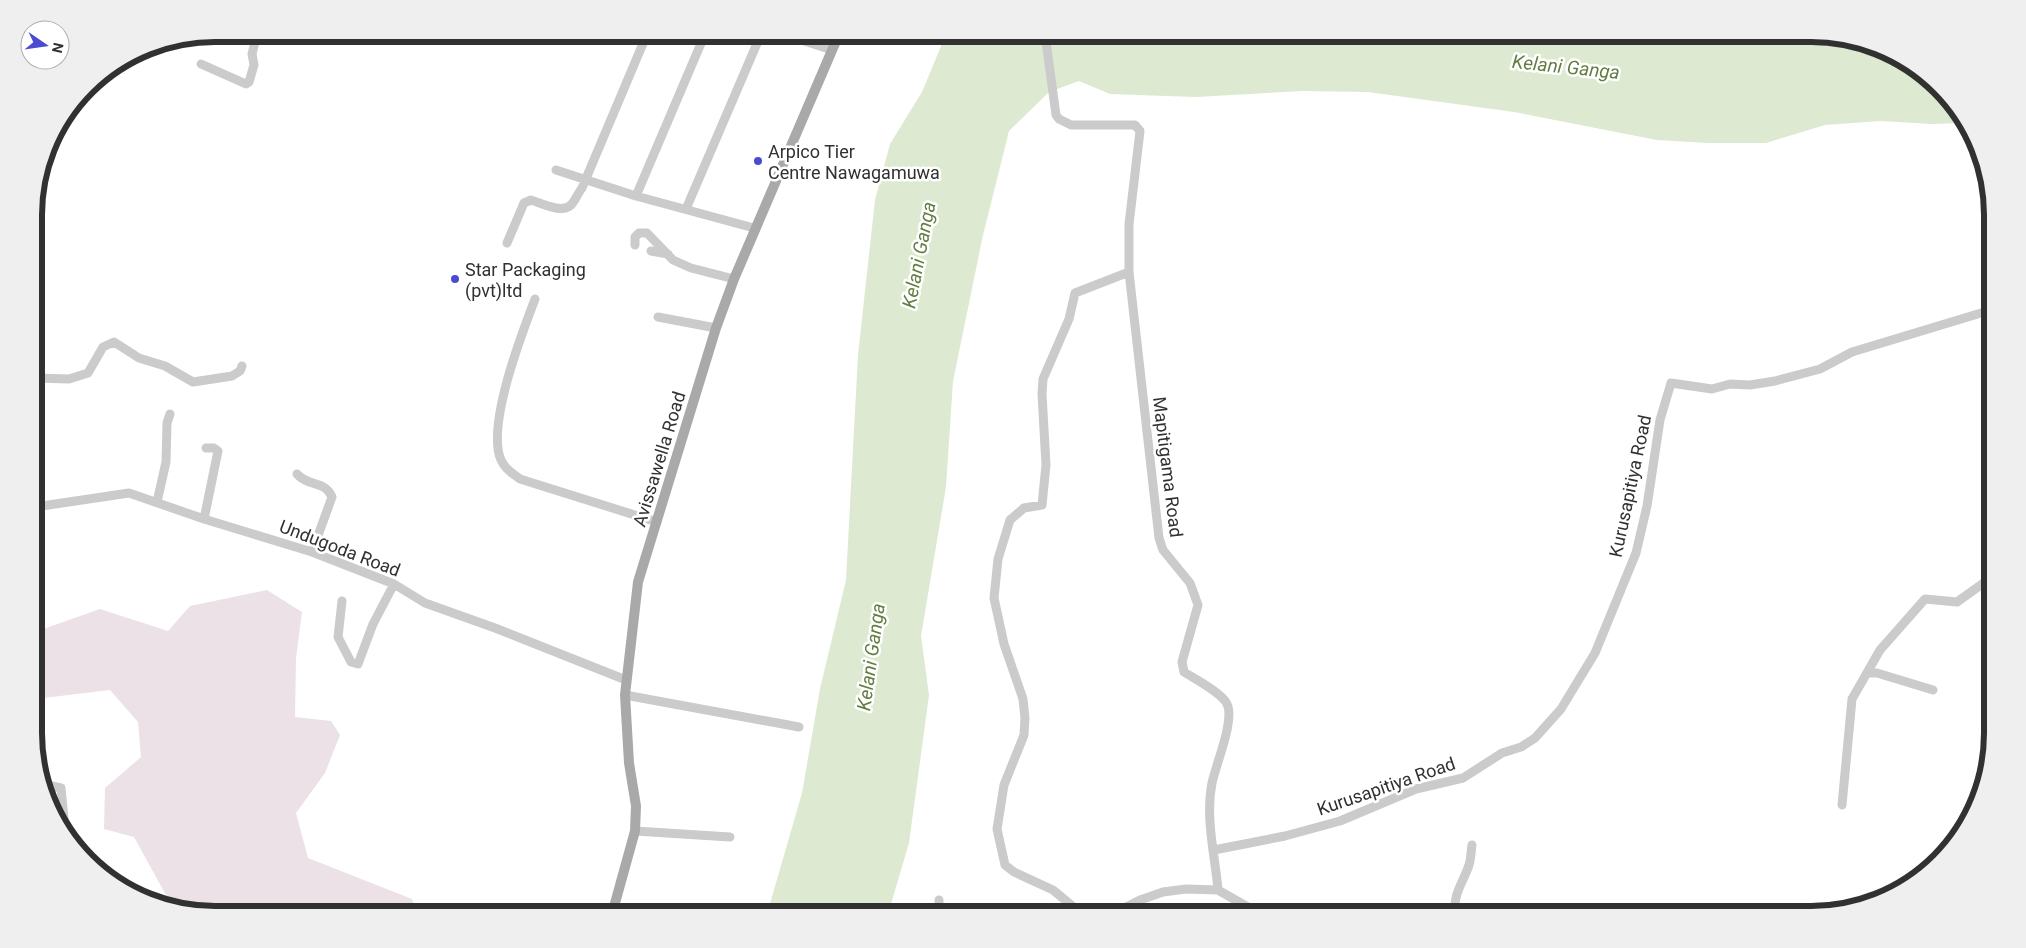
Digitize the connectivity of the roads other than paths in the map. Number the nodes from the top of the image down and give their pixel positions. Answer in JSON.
{"nodes":[{"id":1,"x":256,"y":42,"type":"edge"},
{"id":2,"x":644,"y":42,"type":"edge"},
{"id":3,"x":702,"y":42,"type":"edge"},
{"id":4,"x":758,"y":42,"type":"edge"},
{"id":5,"x":808,"y":42,"type":"edge"},
{"id":6,"x":836,"y":42,"type":"edge"},
{"id":7,"x":1046,"y":42,"type":"edge"},
{"id":8,"x":832,"y":50,"type":"junction"},
{"id":9,"x":201,"y":64,"type":"dead end"},
{"id":10,"x":556,"y":170,"type":"dead end"},
{"id":11,"x":585,"y":179,"type":"junction"},
{"id":12,"x":636,"y":196,"type":"junction"},
{"id":13,"x":686,"y":209,"type":"junction"},
{"id":14,"x":754,"y":228,"type":"junction"},
{"id":15,"x":507,"y":243,"type":"dead end"},
{"id":16,"x":635,"y":245,"type":"dead end"},
{"id":17,"x":651,"y":251,"type":"dead end"},
{"id":18,"x":668,"y":254,"type":"junction"},
{"id":19,"x":1129,"y":272,"type":"junction"},
{"id":20,"x":734,"y":279,"type":"junction"},
{"id":21,"x":535,"y":299,"type":"dead end"},
{"id":22,"x":1984,"y":312,"type":"edge"},
{"id":23,"x":658,"y":317,"type":"dead end"},
{"id":24,"x":716,"y":328,"type":"junction"},
{"id":25,"x":242,"y":366,"type":"dead end"},
{"id":26,"x":43,"y":378,"type":"edge"},
{"id":27,"x":170,"y":414,"type":"dead end"},
{"id":28,"x":206,"y":448,"type":"dead end"},
{"id":29,"x":297,"y":474,"type":"dead end"},
{"id":30,"x":157,"y":502,"type":"junction"},
{"id":31,"x":42,"y":506,"type":"edge"},
{"id":32,"x":204,"y":519,"type":"junction"},
{"id":33,"x":657,"y":522,"type":"junction"},
{"id":34,"x":312,"y":552,"type":"junction"},
{"id":35,"x":1984,"y":582,"type":"edge"},
{"id":36,"x":394,"y":584,"type":"junction"},
{"id":37,"x":342,"y":601,"type":"dead end"},
{"id":38,"x":1867,"y":673,"type":"junction"},
{"id":39,"x":626,"y":680,"type":"junction"},
{"id":40,"x":1934,"y":690,"type":"dead end"},
{"id":41,"x":625,"y":695,"type":"junction"},
{"id":42,"x":799,"y":727,"type":"dead end"},
{"id":43,"x":51,"y":786,"type":"edge"},
{"id":44,"x":1842,"y":805,"type":"dead end"},
{"id":45,"x":64,"y":814,"type":"edge"},
{"id":46,"x":635,"y":831,"type":"junction"},
{"id":47,"x":730,"y":837,"type":"dead end"},
{"id":48,"x":1472,"y":845,"type":"dead end"},
{"id":49,"x":1214,"y":850,"type":"junction"},
{"id":50,"x":1218,"y":890,"type":"junction"},
{"id":51,"x":939,"y":900,"type":"dead end"},
{"id":52,"x":1072,"y":905,"type":"edge"},
{"id":53,"x":1129,"y":905,"type":"edge"},
{"id":54,"x":1245,"y":905,"type":"edge"},
{"id":55,"x":1454,"y":905,"type":"edge"},
{"id":56,"x":614,"y":906,"type":"edge"},
{"id":57,"x":939,"y":906,"type":"edge"}],
"edges":[{"from":1,"to":9,"type":"street"},
{"from":2,"to":11,"type":"street"},
{"from":3,"to":12,"type":"street"},
{"from":4,"to":13,"type":"street"},
{"from":5,"to":8,"type":"street"},
{"from":6,"to":8,"type":"main road","name":"Avissawella Road"},
{"from":7,"to":19,"type":"street","name":"Mapitigama Road"},
{"from":8,"to":14,"type":"main road","name":"Avissawella Road"},
{"from":10,"to":11,"type":"street"},
{"from":11,"to":12,"type":"street"},
{"from":11,"to":15,"type":"street"},
{"from":12,"to":13,"type":"street"},
{"from":13,"to":14,"type":"street"},
{"from":14,"to":20,"type":"main road","name":"Avissawella Road"},
{"from":16,"to":18,"type":"street"},
{"from":17,"to":18,"type":"street"},
{"from":18,"to":20,"type":"street"},
{"from":19,"to":49,"type":"street","name":"Mapitigama Road"},
{"from":19,"to":52,"type":"street"},
{"from":20,"to":24,"type":"main road","name":"Avissawella Road"},
{"from":21,"to":33,"type":"street"},
{"from":22,"to":49,"type":"street","name":"Kurusapitiya Road"},
{"from":23,"to":24,"type":"street"},
{"from":24,"to":33,"type":"main road","name":"Avissawella Road"},
{"from":25,"to":26,"type":"street"},
{"from":27,"to":30,"type":"street"},
{"from":28,"to":32,"type":"street"},
{"from":29,"to":34,"type":"street"},
{"from":30,"to":31,"type":"street","name":"Undugoda Road"},
{"from":30,"to":32,"type":"street","name":"Undugoda Road"},
{"from":32,"to":34,"type":"street","name":"Undugoda Road"},
{"from":33,"to":39,"type":"main road","name":"Avissawella Road"},
{"from":34,"to":36,"type":"street","name":"Undugoda Road"},
{"from":35,"to":38,"type":"street"},
{"from":36,"to":37,"type":"street"},
{"from":36,"to":39,"type":"street","name":"Undugoda Road"},
{"from":38,"to":40,"type":"street"},
{"from":38,"to":44,"type":"street"},
{"from":39,"to":41,"type":"main road","name":"Avissawella Road"},
{"from":41,"to":42,"type":"street"},
{"from":41,"to":46,"type":"main road","name":"Avissawella Road"},
{"from":43,"to":45,"type":"street"},
{"from":46,"to":47,"type":"street"},
{"from":46,"to":56,"type":"main road","name":"Avissawella Road"},
{"from":48,"to":55,"type":"street"},
{"from":49,"to":50,"type":"street","name":"Mapitigama Road"},
{"from":50,"to":53,"type":"street"},
{"from":50,"to":54,"type":"street"},
{"from":51,"to":57,"type":"street"}]}
